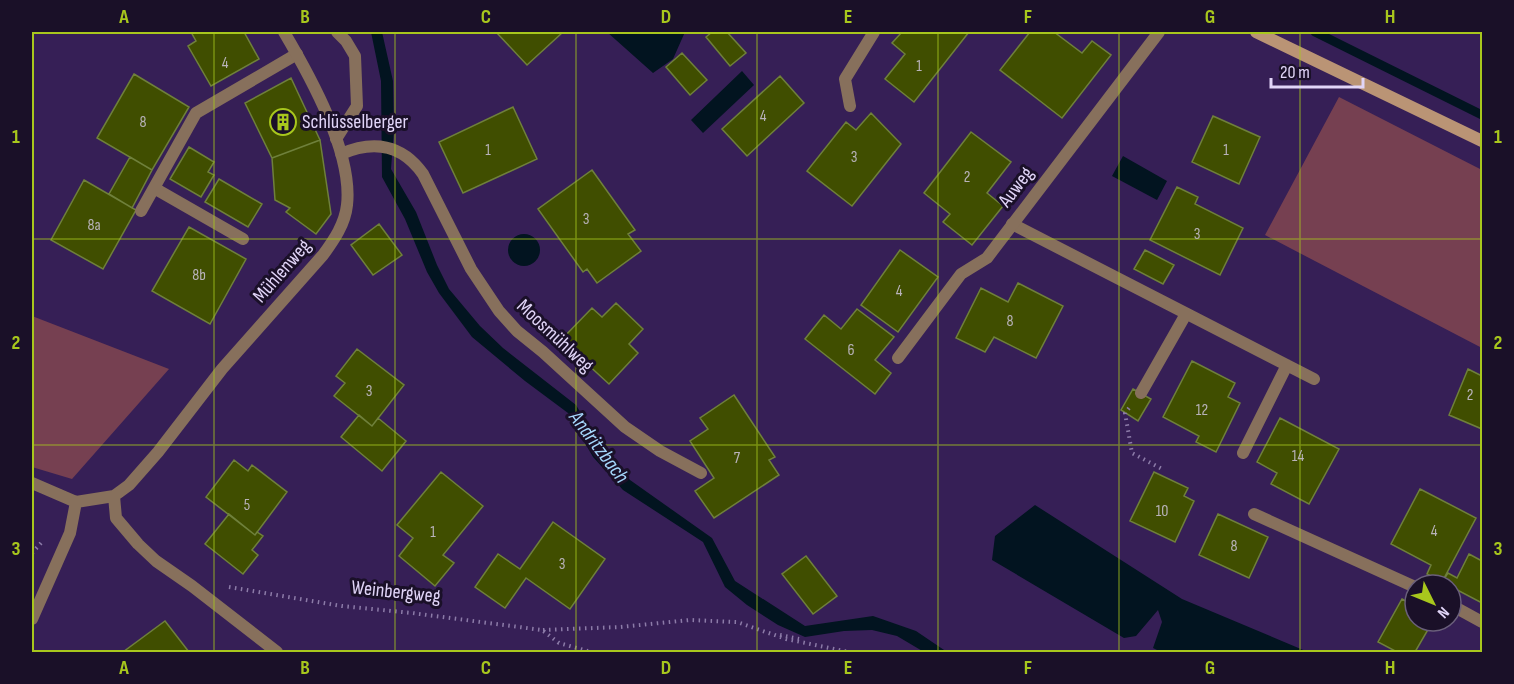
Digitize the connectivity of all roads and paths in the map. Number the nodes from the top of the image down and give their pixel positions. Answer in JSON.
{"nodes":[{"id":1,"x":284,"y":32,"type":"edge"},
{"id":2,"x":337,"y":32,"type":"edge"},
{"id":3,"x":874,"y":32,"type":"edge"},
{"id":4,"x":1159,"y":32,"type":"edge"},
{"id":5,"x":1256,"y":32,"type":"edge"},
{"id":6,"x":297,"y":54,"type":"junction"},
{"id":7,"x":850,"y":106,"type":"dead end"},
{"id":8,"x":336,"y":139,"type":"junction"},
{"id":9,"x":1482,"y":141,"type":"edge"},
{"id":10,"x":341,"y":154,"type":"junction"},
{"id":11,"x":154,"y":189,"type":"junction"},
{"id":12,"x":141,"y":211,"type":"dead end"},
{"id":13,"x":1012,"y":224,"type":"junction"},
{"id":14,"x":243,"y":239,"type":"dead end"},
{"id":15,"x":1186,"y":314,"type":"junction"},
{"id":16,"x":898,"y":358,"type":"dead end"},
{"id":17,"x":1287,"y":365,"type":"junction"},
{"id":18,"x":1314,"y":379,"type":"dead end"},
{"id":19,"x":1141,"y":393,"type":"joint"},
{"id":20,"x":1243,"y":453,"type":"dead end"},
{"id":21,"x":1164,"y":470,"type":"dead end"},
{"id":22,"x":701,"y":473,"type":"dead end"},
{"id":23,"x":32,"y":483,"type":"edge"},
{"id":24,"x":114,"y":496,"type":"junction"},
{"id":25,"x":76,"y":502,"type":"junction"},
{"id":26,"x":1254,"y":514,"type":"dead end"},
{"id":27,"x":1403,"y":582,"type":"edge"},
{"id":28,"x":192,"y":586,"type":"junction"},
{"id":29,"x":1463,"y":612,"type":"edge"},
{"id":30,"x":32,"y":619,"type":"edge"},
{"id":31,"x":1482,"y":622,"type":"edge"},
{"id":32,"x":542,"y":630,"type":"junction"},
{"id":33,"x":277,"y":652,"type":"edge"},
{"id":34,"x":591,"y":652,"type":"edge"},
{"id":35,"x":851,"y":652,"type":"edge"}],
"edges":[{"from":1,"to":6,"type":"street","name":"Mühlenweg"},
{"from":2,"to":8,"type":"street"},
{"from":3,"to":7,"type":"street"},
{"from":4,"to":13,"type":"street","name":"Auweg"},
{"from":5,"to":9,"type":"main road"},
{"from":6,"to":8,"type":"street","name":"Mühlenweg"},
{"from":6,"to":11,"type":"street"},
{"from":8,"to":10,"type":"street","name":"Mühlenweg"},
{"from":10,"to":22,"type":"street","name":"Moosmühlweg"},
{"from":10,"to":24,"type":"street","name":"Mühlenweg"},
{"from":11,"to":12,"type":"street"},
{"from":11,"to":14,"type":"street"},
{"from":13,"to":15,"type":"street"},
{"from":13,"to":16,"type":"street","name":"Auweg"},
{"from":15,"to":17,"type":"street"},
{"from":15,"to":19,"type":"street"},
{"from":17,"to":18,"type":"street"},
{"from":17,"to":20,"type":"street"},
{"from":19,"to":21,"type":"path"},
{"from":23,"to":25,"type":"street"},
{"from":24,"to":25,"type":"street"},
{"from":24,"to":28,"type":"street"},
{"from":25,"to":30,"type":"street"},
{"from":26,"to":27,"type":"street"},
{"from":28,"to":32,"type":"path","name":"Weinbergweg"},
{"from":28,"to":33,"type":"street"},
{"from":29,"to":31,"type":"street"},
{"from":32,"to":34,"type":"path","name":"Weinbergweg"},
{"from":32,"to":35,"type":"path"}]}
